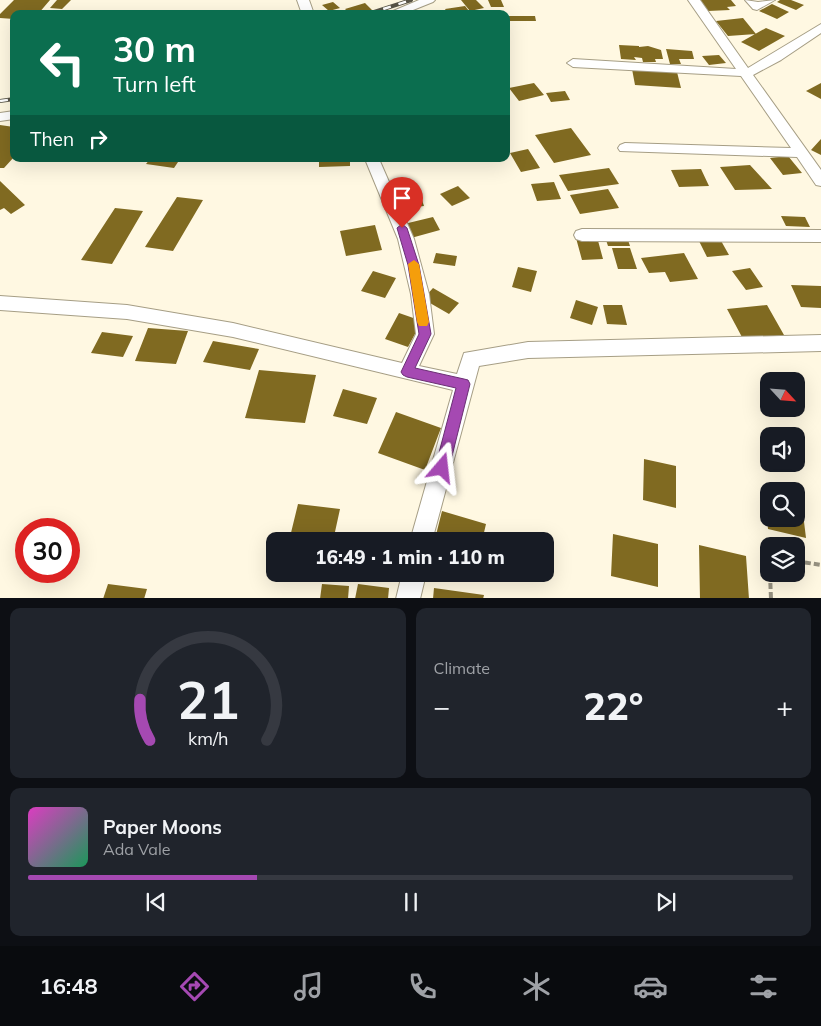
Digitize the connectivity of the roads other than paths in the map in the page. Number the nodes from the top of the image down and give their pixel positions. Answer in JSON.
{"nodes":[{"id":1,"x":429,"y":0,"type":"edge"},
{"id":2,"x":694,"y":0,"type":"edge"},
{"id":3,"x":751,"y":0,"type":"edge"},
{"id":4,"x":768,"y":0,"type":"edge"},
{"id":5,"x":403,"y":10,"type":"edge"},
{"id":6,"x":821,"y":28,"type":"edge"},
{"id":7,"x":573,"y":63,"type":"dead end"},
{"id":8,"x":747,"y":73,"type":"junction"},
{"id":9,"x":625,"y":148,"type":"dead end"},
{"id":10,"x":802,"y":153,"type":"junction"},
{"id":11,"x":373,"y":162,"type":"edge"},
{"id":12,"x":821,"y":181,"type":"edge"},
{"id":13,"x":582,"y":235,"type":"dead end"},
{"id":14,"x":821,"y":236,"type":"edge"},
{"id":15,"x":0,"y":303,"type":"edge"},
{"id":16,"x":821,"y":343,"type":"edge"},
{"id":17,"x":407,"y":372,"type":"junction"},
{"id":18,"x":464,"y":384,"type":"junction"},
{"id":19,"x":424,"y":532,"type":"edge"},
{"id":20,"x":412,"y":582,"type":"edge"},
{"id":21,"x":408,"y":598,"type":"edge"}],
"edges":[{"from":1,"to":5,"type":"street"},
{"from":2,"to":8,"type":"street"},
{"from":3,"to":4,"type":"street"},
{"from":6,"to":8,"type":"street"},
{"from":7,"to":8,"type":"street"},
{"from":8,"to":10,"type":"street"},
{"from":9,"to":10,"type":"street"},
{"from":10,"to":12,"type":"street"},
{"from":11,"to":17,"type":"street"},
{"from":13,"to":14,"type":"street"},
{"from":15,"to":17,"type":"street"},
{"from":16,"to":18,"type":"street"},
{"from":17,"to":18,"type":"street"},
{"from":18,"to":19,"type":"street"},
{"from":20,"to":21,"type":"street"}]}
